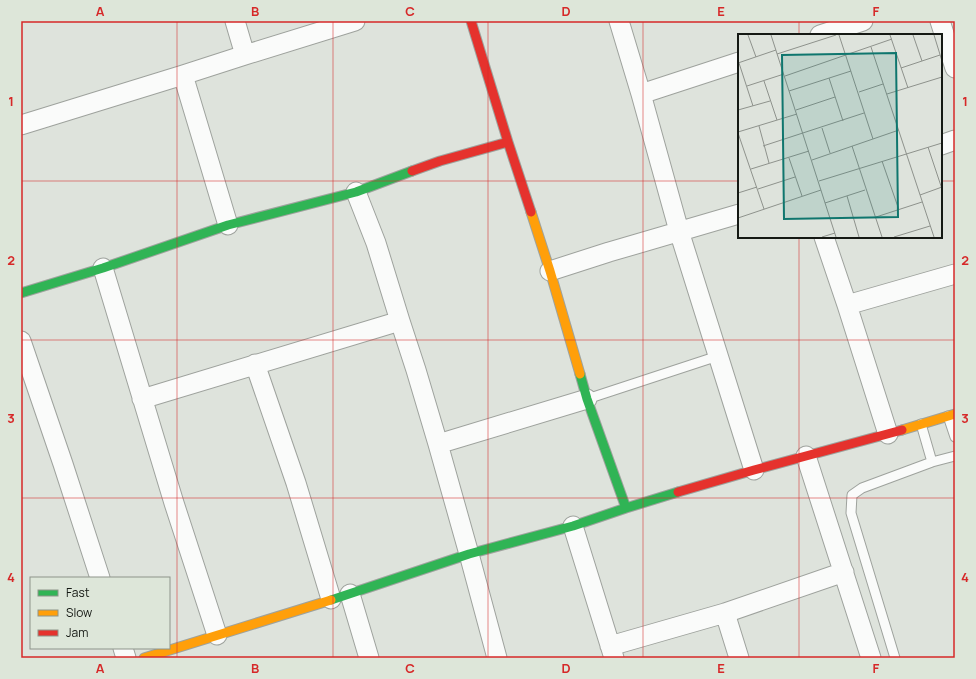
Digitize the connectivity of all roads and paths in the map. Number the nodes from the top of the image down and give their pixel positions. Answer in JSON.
{"nodes":[{"id":1,"x":235,"y":21,"type":"edge"},
{"id":2,"x":355,"y":21,"type":"edge"},
{"id":3,"x":471,"y":21,"type":"edge"},
{"id":4,"x":619,"y":21,"type":"edge"},
{"id":5,"x":863,"y":21,"type":"edge"},
{"id":6,"x":940,"y":21,"type":"edge"},
{"id":7,"x":823,"y":34,"type":"edge"},
{"id":8,"x":245,"y":54,"type":"junction"},
{"id":9,"x":738,"y":62,"type":"edge"},
{"id":10,"x":955,"y":68,"type":"edge"},
{"id":11,"x":183,"y":75,"type":"junction"},
{"id":12,"x":640,"y":94,"type":"junction"},
{"id":13,"x":21,"y":125,"type":"edge"},
{"id":14,"x":955,"y":140,"type":"edge"},
{"id":15,"x":508,"y":142,"type":"junction"},
{"id":16,"x":942,"y":145,"type":"edge"},
{"id":17,"x":356,"y":192,"type":"junction"},
{"id":18,"x":738,"y":214,"type":"edge"},
{"id":19,"x":228,"y":225,"type":"junction"},
{"id":20,"x":679,"y":231,"type":"junction"},
{"id":21,"x":824,"y":238,"type":"edge"},
{"id":22,"x":103,"y":268,"type":"junction"},
{"id":23,"x":550,"y":271,"type":"junction"},
{"id":24,"x":955,"y":274,"type":"edge"},
{"id":25,"x":21,"y":293,"type":"edge"},
{"id":26,"x":847,"y":305,"type":"junction"},
{"id":27,"x":400,"y":321,"type":"junction"},
{"id":28,"x":21,"y":341,"type":"edge"},
{"id":29,"x":718,"y":356,"type":"junction"},
{"id":30,"x":255,"y":364,"type":"junction"},
{"id":31,"x":142,"y":399,"type":"junction"},
{"id":32,"x":587,"y":399,"type":"junction"},
{"id":33,"x":952,"y":415,"type":"edge"},
{"id":34,"x":921,"y":424,"type":"junction"},
{"id":35,"x":888,"y":434,"type":"junction"},
{"id":36,"x":955,"y":437,"type":"edge"},
{"id":37,"x":438,"y":444,"type":"junction"},
{"id":38,"x":806,"y":456,"type":"junction"},
{"id":39,"x":955,"y":456,"type":"edge"},
{"id":40,"x":932,"y":462,"type":"junction"},
{"id":41,"x":754,"y":470,"type":"junction"},
{"id":42,"x":626,"y":508,"type":"junction"},
{"id":43,"x":573,"y":526,"type":"junction"},
{"id":44,"x":469,"y":554,"type":"junction"},
{"id":45,"x":844,"y":572,"type":"junction"},
{"id":46,"x":100,"y":577,"type":"edge"},
{"id":47,"x":350,"y":594,"type":"junction"},
{"id":48,"x":331,"y":600,"type":"junction"},
{"id":49,"x":725,"y":613,"type":"junction"},
{"id":50,"x":217,"y":635,"type":"junction"},
{"id":51,"x":612,"y":652,"type":"edge"},
{"id":52,"x":144,"y":658,"type":"edge"},
{"id":53,"x":369,"y":658,"type":"edge"},
{"id":54,"x":497,"y":658,"type":"edge"},
{"id":55,"x":739,"y":658,"type":"edge"},
{"id":56,"x":871,"y":658,"type":"edge"},
{"id":57,"x":896,"y":658,"type":"edge"}],
"edges":[{"from":1,"to":8,"type":"street"},
{"from":2,"to":8,"type":"street"},
{"from":3,"to":15,"type":"street"},
{"from":4,"to":12,"type":"street"},
{"from":5,"to":7,"type":"street"},
{"from":6,"to":10,"type":"street"},
{"from":8,"to":11,"type":"street"},
{"from":9,"to":12,"type":"street"},
{"from":11,"to":13,"type":"street"},
{"from":11,"to":19,"type":"street"},
{"from":12,"to":20,"type":"street"},
{"from":14,"to":16,"type":"street"},
{"from":15,"to":17,"type":"street"},
{"from":15,"to":23,"type":"street"},
{"from":17,"to":19,"type":"street"},
{"from":17,"to":27,"type":"street"},
{"from":18,"to":20,"type":"street"},
{"from":19,"to":22,"type":"street"},
{"from":20,"to":23,"type":"street"},
{"from":20,"to":29,"type":"street"},
{"from":21,"to":26,"type":"street"},
{"from":22,"to":25,"type":"street"},
{"from":22,"to":31,"type":"street"},
{"from":23,"to":32,"type":"street"},
{"from":24,"to":26,"type":"street"},
{"from":26,"to":35,"type":"street"},
{"from":27,"to":30,"type":"street"},
{"from":27,"to":37,"type":"street"},
{"from":28,"to":46,"type":"street"},
{"from":29,"to":32,"type":"lane"},
{"from":29,"to":41,"type":"street"},
{"from":30,"to":31,"type":"street"},
{"from":30,"to":48,"type":"street"},
{"from":31,"to":50,"type":"street"},
{"from":32,"to":37,"type":"street"},
{"from":32,"to":42,"type":"street"},
{"from":33,"to":34,"type":"street"},
{"from":33,"to":36,"type":"lane"},
{"from":34,"to":35,"type":"street"},
{"from":34,"to":40,"type":"lane"},
{"from":35,"to":38,"type":"street"},
{"from":37,"to":44,"type":"street"},
{"from":38,"to":41,"type":"street"},
{"from":38,"to":45,"type":"street"},
{"from":39,"to":40,"type":"lane"},
{"from":40,"to":57,"type":"lane"},
{"from":41,"to":42,"type":"street"},
{"from":42,"to":43,"type":"street"},
{"from":43,"to":44,"type":"street"},
{"from":43,"to":51,"type":"street"},
{"from":44,"to":47,"type":"street"},
{"from":44,"to":54,"type":"street"},
{"from":45,"to":49,"type":"street"},
{"from":45,"to":56,"type":"street"},
{"from":47,"to":48,"type":"street"},
{"from":47,"to":53,"type":"street"},
{"from":48,"to":50,"type":"street"},
{"from":49,"to":51,"type":"street"},
{"from":49,"to":55,"type":"street"},
{"from":50,"to":52,"type":"street"}]}
